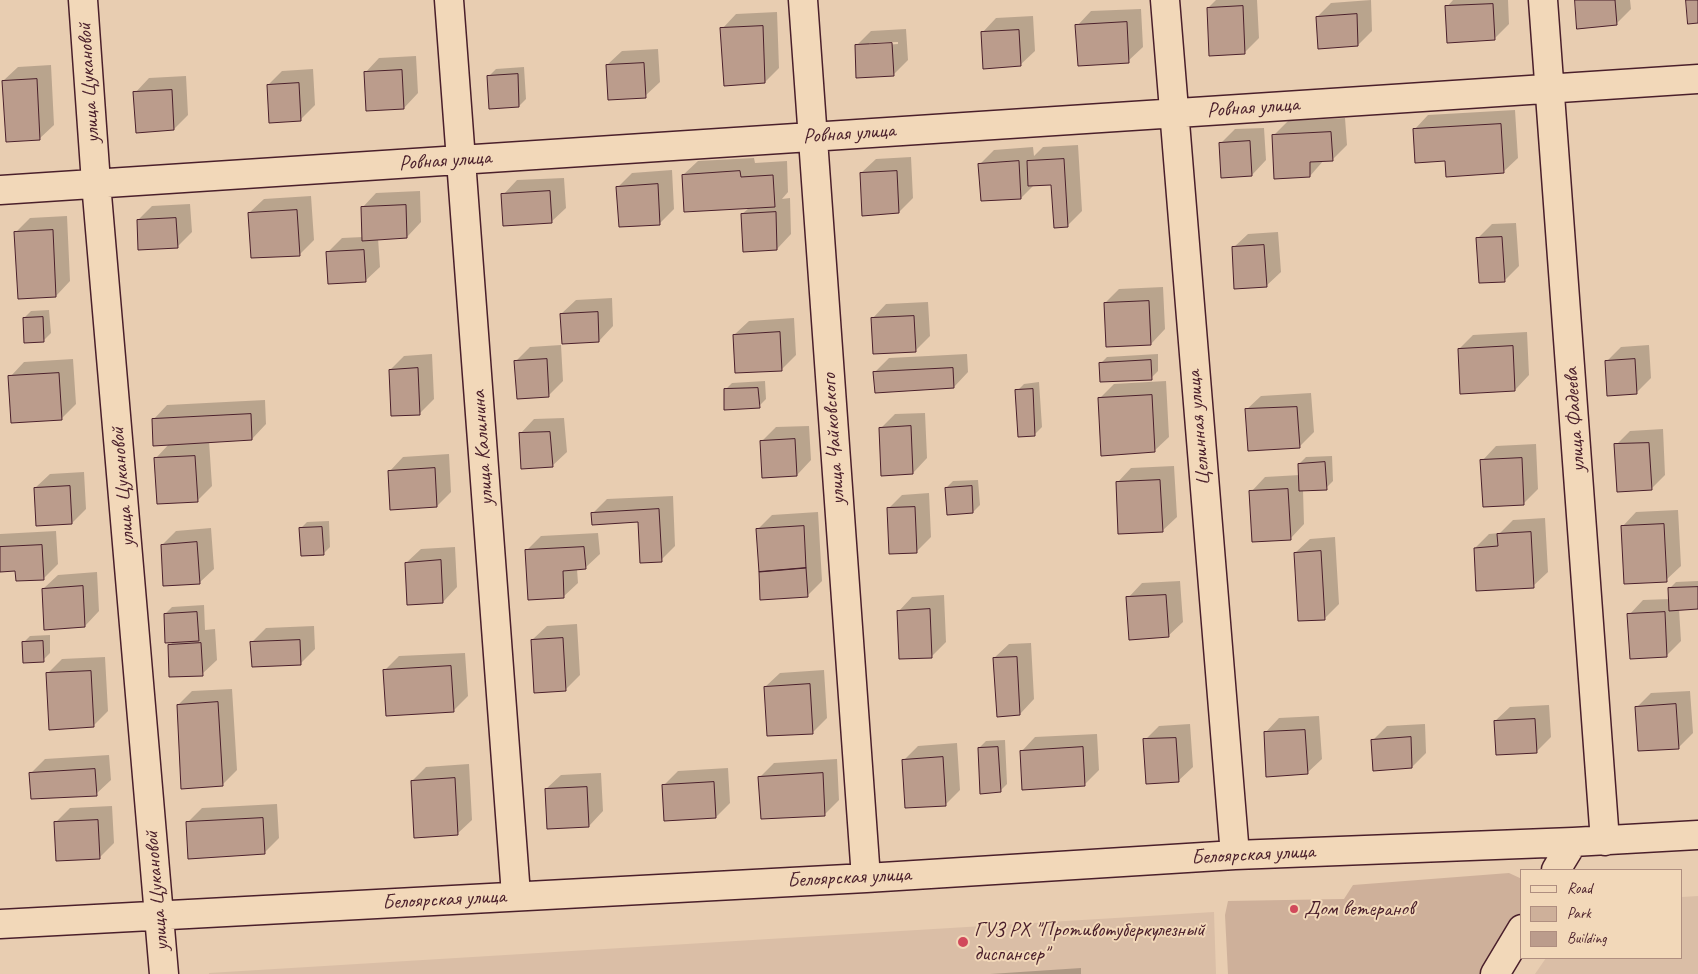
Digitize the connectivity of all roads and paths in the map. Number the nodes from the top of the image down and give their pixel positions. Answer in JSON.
{"nodes":[{"id":1,"x":83,"y":0,"type":"edge"},
{"id":2,"x":449,"y":0,"type":"edge"},
{"id":3,"x":803,"y":0,"type":"edge"},
{"id":4,"x":1165,"y":0,"type":"edge"},
{"id":5,"x":1543,"y":0,"type":"edge"},
{"id":6,"x":1698,"y":79,"type":"edge"},
{"id":7,"x":1550,"y":88,"type":"junction"},
{"id":8,"x":1173,"y":113,"type":"junction"},
{"id":9,"x":812,"y":137,"type":"junction"},
{"id":10,"x":461,"y":160,"type":"junction"},
{"id":11,"x":96,"y":183,"type":"junction"},
{"id":12,"x":0,"y":190,"type":"edge"},
{"id":13,"x":1698,"y":835,"type":"edge"},
{"id":14,"x":1606,"y":841,"type":"junction"},
{"id":15,"x":1573,"y":842,"type":"junction"},
{"id":16,"x":1235,"y":855,"type":"junction"},
{"id":17,"x":1557,"y":869,"type":"edge"},
{"id":18,"x":866,"y":878,"type":"junction"},
{"id":19,"x":516,"y":895,"type":"junction"},
{"id":20,"x":160,"y":916,"type":"junction"},
{"id":21,"x":0,"y":924,"type":"edge"},
{"id":22,"x":1520,"y":932,"type":"edge"},
{"id":23,"x":164,"y":974,"type":"edge"},
{"id":24,"x":1495,"y":974,"type":"edge"}],
"edges":[{"from":1,"to":11,"type":"street","name":"улица Цукановой"},
{"from":2,"to":10,"type":"street","name":"улица Калинина"},
{"from":3,"to":9,"type":"street","name":"улица Чайковского"},
{"from":4,"to":8,"type":"street","name":"Целинная улица"},
{"from":5,"to":7,"type":"street","name":"улица Фадеева"},
{"from":6,"to":7,"type":"street","name":"Ровная улица"},
{"from":7,"to":8,"type":"street","name":"Ровная улица"},
{"from":7,"to":14,"type":"street","name":"улица Фадеева"},
{"from":8,"to":9,"type":"street","name":"Ровная улица"},
{"from":8,"to":16,"type":"street","name":"Целинная улица"},
{"from":9,"to":10,"type":"street","name":"Ровная улица"},
{"from":9,"to":18,"type":"street","name":"улица Чайковского"},
{"from":10,"to":11,"type":"street","name":"Ровная улица"},
{"from":10,"to":19,"type":"street","name":"улица Калинина"},
{"from":11,"to":12,"type":"street","name":"Ровная улица"},
{"from":11,"to":20,"type":"street","name":"улица Цукановой"},
{"from":13,"to":14,"type":"street","name":"Белоярская улица"},
{"from":14,"to":15,"type":"street","name":"Белоярская улица"},
{"from":15,"to":16,"type":"street","name":"Белоярская улица"},
{"from":15,"to":17,"type":"street"},
{"from":16,"to":18,"type":"street","name":"Белоярская улица"},
{"from":18,"to":19,"type":"street","name":"Белоярская улица"},
{"from":19,"to":20,"type":"street","name":"Белоярская улица"},
{"from":20,"to":21,"type":"street","name":"Белоярская улица"},
{"from":20,"to":23,"type":"street","name":"улица Цукановой"},
{"from":22,"to":24,"type":"street"}]}
